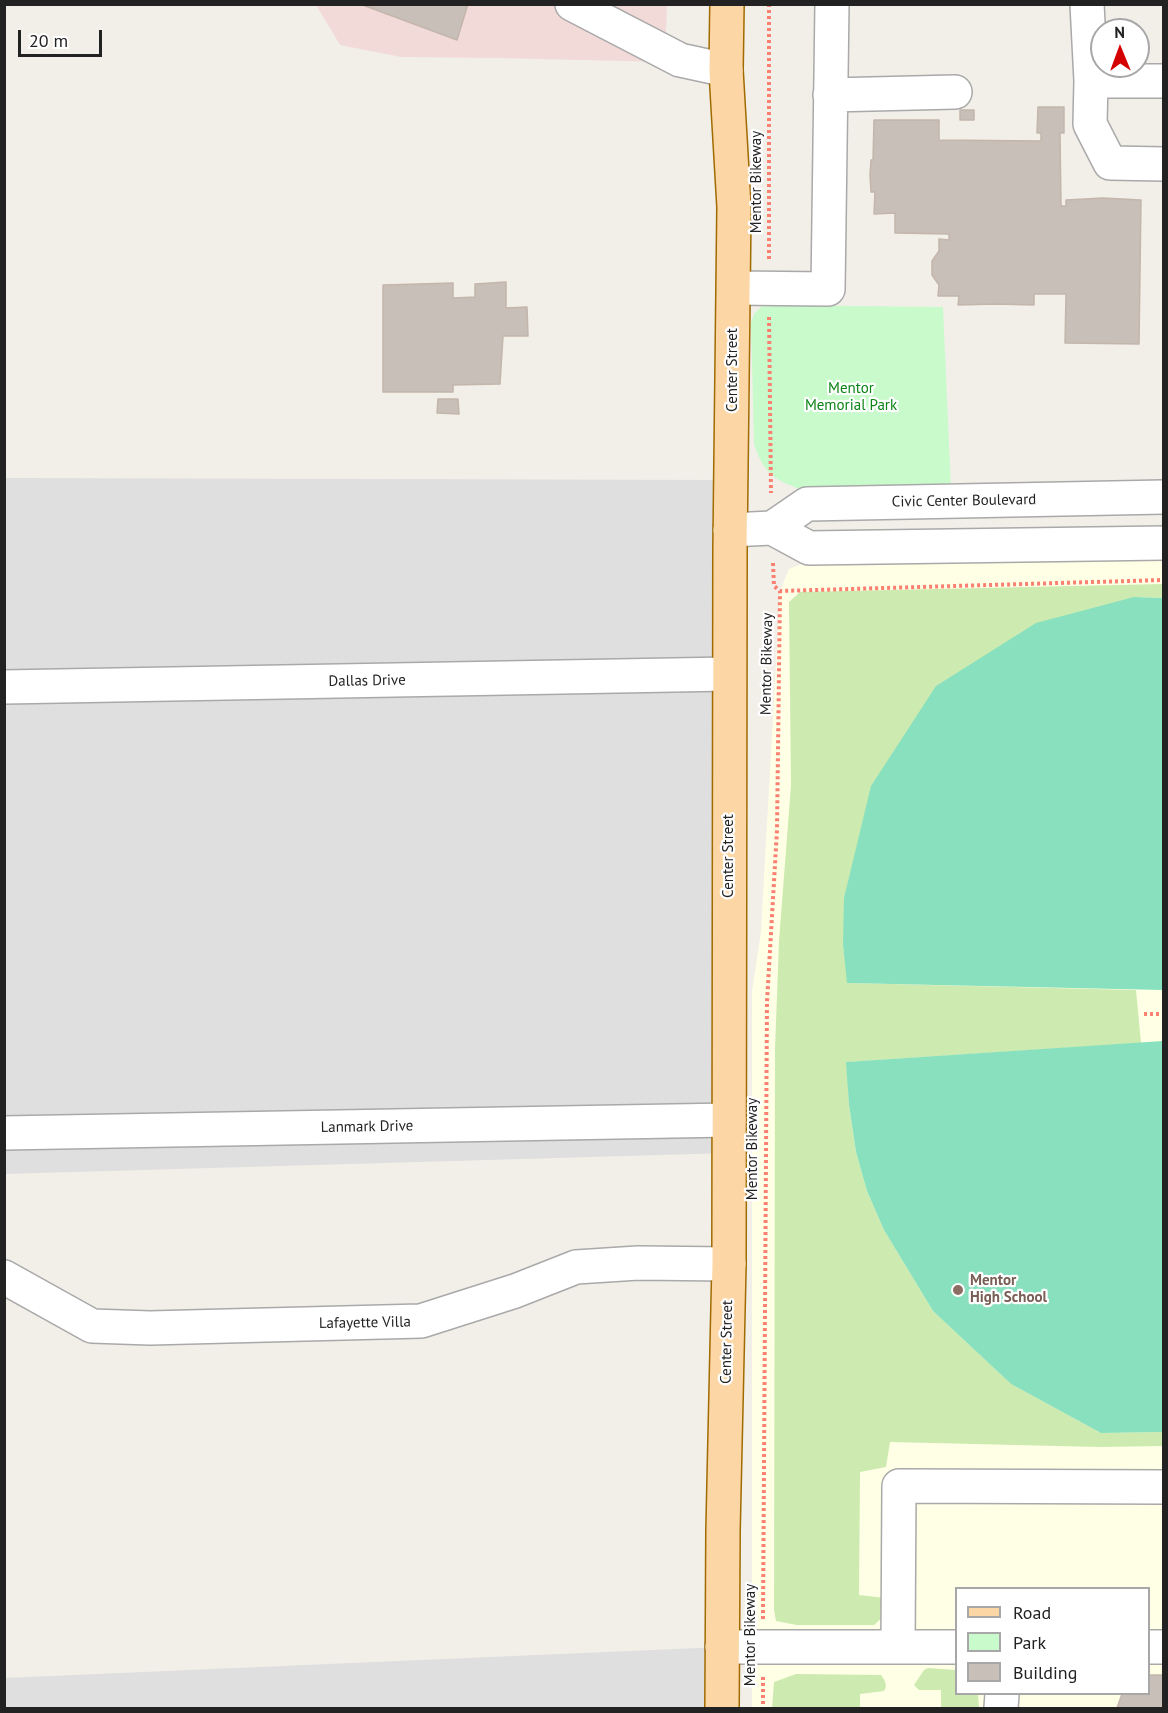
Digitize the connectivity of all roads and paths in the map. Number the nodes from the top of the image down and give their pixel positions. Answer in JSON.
{"nodes":[{"id":1,"x":572,"y":4,"type":"edge"},
{"id":2,"x":727,"y":4,"type":"edge"},
{"id":3,"x":769,"y":4,"type":"edge"},
{"id":4,"x":832,"y":4,"type":"edge"},
{"id":5,"x":1087,"y":4,"type":"edge"},
{"id":6,"x":726,"y":70,"type":"junction"},
{"id":7,"x":1091,"y":81,"type":"junction"},
{"id":8,"x":1164,"y":81,"type":"edge"},
{"id":9,"x":955,"y":92,"type":"dead end"},
{"id":10,"x":830,"y":95,"type":"junction"},
{"id":11,"x":1164,"y":164,"type":"edge"},
{"id":12,"x":734,"y":288,"type":"junction"},
{"id":13,"x":768,"y":289,"type":"junction"},
{"id":14,"x":771,"y":468,"type":"dead end"},
{"id":15,"x":1164,"y":497,"type":"edge"},
{"id":16,"x":772,"y":528,"type":"junction"},
{"id":17,"x":730,"y":530,"type":"junction"},
{"id":18,"x":1164,"y":543,"type":"edge"},
{"id":19,"x":1164,"y":580,"type":"edge"},
{"id":20,"x":774,"y":586,"type":"dead end"},
{"id":21,"x":780,"y":591,"type":"junction"},
{"id":22,"x":729,"y":674,"type":"junction"},
{"id":23,"x":4,"y":687,"type":"edge"},
{"id":24,"x":1144,"y":1014,"type":"dead end"},
{"id":25,"x":1164,"y":1014,"type":"edge"},
{"id":26,"x":729,"y":1119,"type":"junction"},
{"id":27,"x":4,"y":1134,"type":"edge"},
{"id":28,"x":729,"y":1264,"type":"junction"},
{"id":29,"x":4,"y":1277,"type":"edge"},
{"id":30,"x":1164,"y":1487,"type":"edge"},
{"id":31,"x":722,"y":1647,"type":"junction"},
{"id":32,"x":763,"y":1647,"type":"junction"},
{"id":33,"x":898,"y":1647,"type":"junction"},
{"id":34,"x":955,"y":1647,"type":"edge"},
{"id":35,"x":722,"y":1708,"type":"edge"},
{"id":36,"x":764,"y":1708,"type":"edge"}],
"edges":[{"from":1,"to":6,"type":"street"},
{"from":2,"to":6,"type":"main road","name":"Center Street"},
{"from":3,"to":13,"type":"path","name":"Mentor Bikeway"},
{"from":4,"to":10,"type":"street"},
{"from":5,"to":7,"type":"street"},
{"from":6,"to":12,"type":"main road","name":"Center Street"},
{"from":7,"to":8,"type":"street"},
{"from":7,"to":11,"type":"street"},
{"from":9,"to":10,"type":"street"},
{"from":10,"to":13,"type":"street"},
{"from":12,"to":13,"type":"street"},
{"from":12,"to":17,"type":"main road","name":"Center Street"},
{"from":13,"to":14,"type":"path","name":"Mentor Bikeway"},
{"from":15,"to":16,"type":"street","name":"Civic Center Boulevard"},
{"from":16,"to":17,"type":"street"},
{"from":16,"to":18,"type":"street"},
{"from":17,"to":22,"type":"main road","name":"Center Street"},
{"from":19,"to":21,"type":"path","name":"Mentor Bikeway"},
{"from":20,"to":21,"type":"path","name":"Mentor Bikeway"},
{"from":21,"to":32,"type":"path","name":"Mentor Bikeway"},
{"from":22,"to":23,"type":"street","name":"Dallas Drive"},
{"from":22,"to":26,"type":"main road","name":"Center Street"},
{"from":24,"to":25,"type":"path"},
{"from":26,"to":27,"type":"street","name":"Lanmark Drive"},
{"from":26,"to":28,"type":"main road","name":"Center Street"},
{"from":28,"to":29,"type":"street","name":"Lafayette Villa"},
{"from":28,"to":31,"type":"main road","name":"Center Street"},
{"from":30,"to":33,"type":"street"},
{"from":31,"to":32,"type":"street"},
{"from":31,"to":35,"type":"main road","name":"Center Street"},
{"from":32,"to":33,"type":"street"},
{"from":32,"to":36,"type":"path","name":"Mentor Bikeway"},
{"from":33,"to":34,"type":"street"}]}
